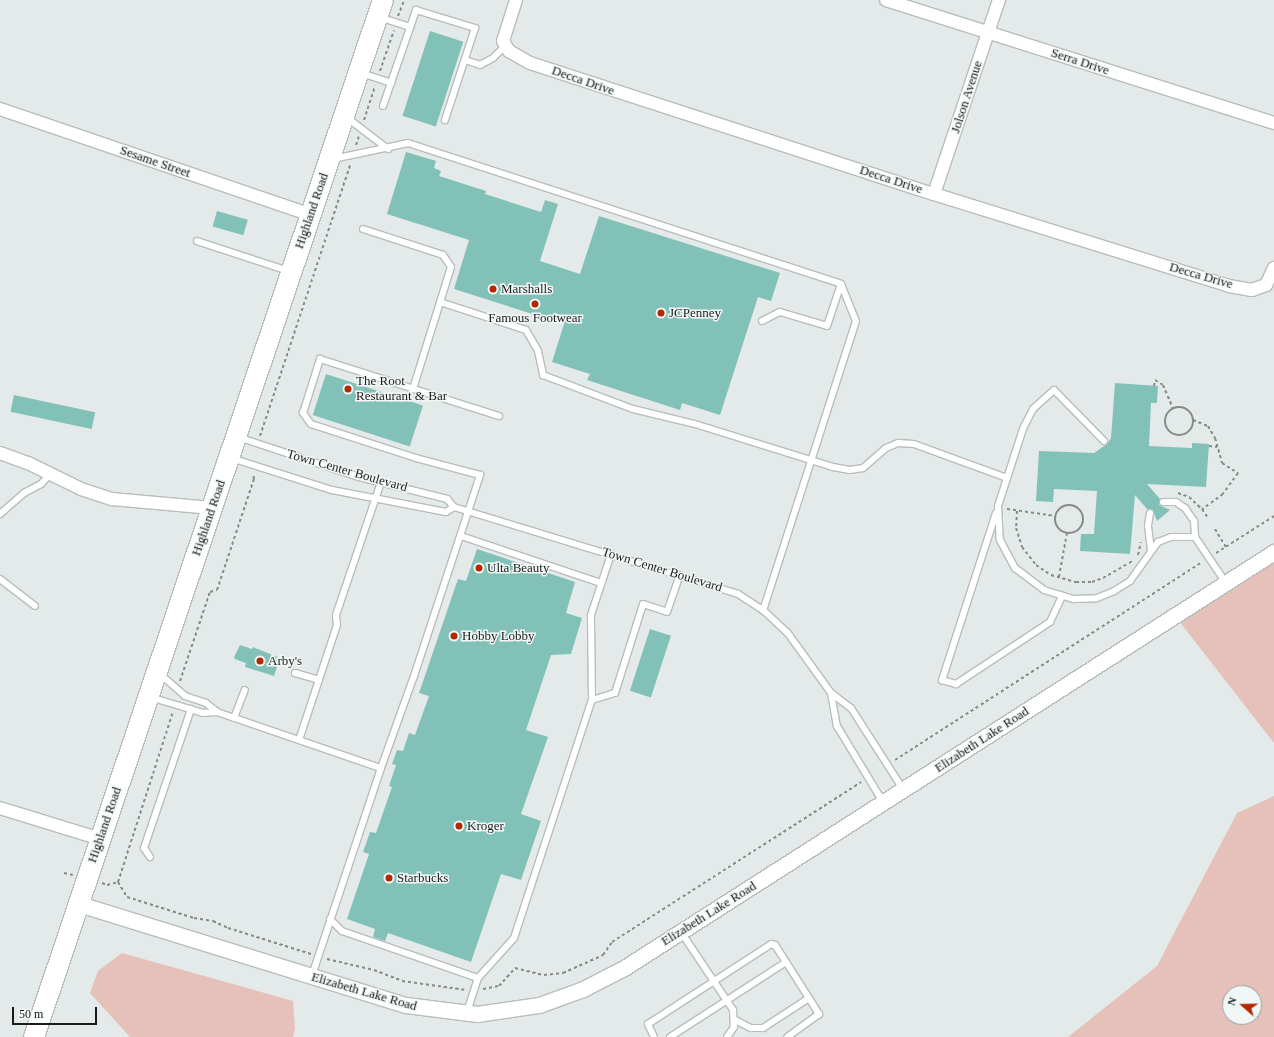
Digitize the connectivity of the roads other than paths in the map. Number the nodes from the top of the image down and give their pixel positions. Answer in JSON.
{"nodes":[{"id":1,"x":516,"y":0,"type":"edge"},
{"id":2,"x":886,"y":0,"type":"edge"},
{"id":3,"x":999,"y":0,"type":"edge"},
{"id":4,"x":386,"y":13,"type":"edge"},
{"id":5,"x":410,"y":27,"type":"junction"},
{"id":6,"x":988,"y":32,"type":"junction"},
{"id":7,"x":505,"y":46,"type":"junction"},
{"id":8,"x":465,"y":60,"type":"junction"},
{"id":9,"x":368,"y":76,"type":"junction"},
{"id":10,"x":391,"y":83,"type":"junction"},
{"id":11,"x":383,"y":106,"type":"dead end"},
{"id":12,"x":0,"y":109,"type":"edge"},
{"id":13,"x":344,"y":116,"type":"junction"},
{"id":14,"x":445,"y":120,"type":"dead end"},
{"id":15,"x":1274,"y":123,"type":"edge"},
{"id":16,"x":388,"y":149,"type":"junction"},
{"id":17,"x":330,"y":160,"type":"junction"},
{"id":18,"x":934,"y":194,"type":"junction"},
{"id":19,"x":311,"y":215,"type":"junction"},
{"id":20,"x":363,"y":229,"type":"dead end"},
{"id":21,"x":196,"y":241,"type":"dead end"},
{"id":22,"x":1274,"y":268,"type":"edge"},
{"id":23,"x":292,"y":272,"type":"junction"},
{"id":24,"x":841,"y":284,"type":"junction"},
{"id":25,"x":440,"y":302,"type":"junction"},
{"id":26,"x":762,"y":321,"type":"dead end"},
{"id":27,"x":413,"y":389,"type":"junction"},
{"id":28,"x":498,"y":416,"type":"dead end"},
{"id":29,"x":236,"y":437,"type":"junction"},
{"id":30,"x":1104,"y":441,"type":"dead end"},
{"id":31,"x":0,"y":453,"type":"edge"},
{"id":32,"x":229,"y":457,"type":"junction"},
{"id":33,"x":811,"y":461,"type":"junction"},
{"id":34,"x":51,"y":473,"type":"junction"},
{"id":35,"x":1007,"y":478,"type":"junction"},
{"id":36,"x":381,"y":482,"type":"junction"},
{"id":37,"x":376,"y":498,"type":"junction"},
{"id":38,"x":1163,"y":502,"type":"dead end"},
{"id":39,"x":998,"y":506,"type":"junction"},
{"id":40,"x":454,"y":507,"type":"junction"},
{"id":41,"x":212,"y":508,"type":"junction"},
{"id":42,"x":469,"y":511,"type":"junction"},
{"id":43,"x":1150,"y":513,"type":"dead end"},
{"id":44,"x":0,"y":514,"type":"edge"},
{"id":45,"x":461,"y":536,"type":"junction"},
{"id":46,"x":1195,"y":537,"type":"junction"},
{"id":47,"x":1151,"y":549,"type":"junction"},
{"id":48,"x":1274,"y":552,"type":"edge"},
{"id":49,"x":611,"y":554,"type":"junction"},
{"id":50,"x":680,"y":574,"type":"junction"},
{"id":51,"x":0,"y":579,"type":"edge"},
{"id":52,"x":1226,"y":583,"type":"junction"},
{"id":53,"x":601,"y":584,"type":"junction"},
{"id":54,"x":1062,"y":596,"type":"junction"},
{"id":55,"x":35,"y":606,"type":"dead end"},
{"id":56,"x":763,"y":610,"type":"junction"},
{"id":57,"x":157,"y":671,"type":"junction"},
{"id":58,"x":296,"y":673,"type":"dead end"},
{"id":59,"x":319,"y":680,"type":"junction"},
{"id":60,"x":245,"y":690,"type":"dead end"},
{"id":61,"x":831,"y":693,"type":"junction"},
{"id":62,"x":148,"y":696,"type":"junction"},
{"id":63,"x":592,"y":700,"type":"junction"},
{"id":64,"x":191,"y":709,"type":"junction"},
{"id":65,"x":218,"y":712,"type":"junction"},
{"id":66,"x":234,"y":718,"type":"junction"},
{"id":67,"x":299,"y":740,"type":"junction"},
{"id":68,"x":380,"y":768,"type":"junction"},
{"id":69,"x":904,"y":790,"type":"junction"},
{"id":70,"x":884,"y":803,"type":"junction"},
{"id":71,"x":0,"y":808,"type":"edge"},
{"id":72,"x":100,"y":839,"type":"junction"},
{"id":73,"x":150,"y":857,"type":"dead end"},
{"id":74,"x":79,"y":904,"type":"junction"},
{"id":75,"x":330,"y":919,"type":"junction"},
{"id":76,"x":681,"y":932,"type":"junction"},
{"id":77,"x":786,"y":962,"type":"junction"},
{"id":78,"x":311,"y":977,"type":"junction"},
{"id":79,"x":478,"y":978,"type":"junction"},
{"id":80,"x":714,"y":981,"type":"junction"},
{"id":81,"x":809,"y":998,"type":"junction"},
{"id":82,"x":726,"y":1000,"type":"junction"},
{"id":83,"x":466,"y":1014,"type":"junction"},
{"id":84,"x":735,"y":1020,"type":"junction"},
{"id":85,"x":34,"y":1037,"type":"edge"},
{"id":86,"x":654,"y":1037,"type":"edge"},
{"id":87,"x":670,"y":1037,"type":"edge"},
{"id":88,"x":727,"y":1037,"type":"edge"},
{"id":89,"x":787,"y":1037,"type":"edge"}],
"edges":[{"from":1,"to":7,"type":"street"},
{"from":2,"to":6,"type":"street","name":"Serra Drive"},
{"from":3,"to":6,"type":"street","name":"Jolson Avenue"},
{"from":4,"to":5,"type":"lane"},
{"from":4,"to":9,"type":"highway","name":"Highland Road"},
{"from":5,"to":8,"type":"lane"},
{"from":5,"to":10,"type":"lane"},
{"from":6,"to":15,"type":"street","name":"Serra Drive"},
{"from":6,"to":18,"type":"street","name":"Jolson Avenue"},
{"from":7,"to":8,"type":"lane"},
{"from":7,"to":18,"type":"street","name":"Decca Drive"},
{"from":8,"to":14,"type":"lane"},
{"from":9,"to":10,"type":"lane"},
{"from":9,"to":13,"type":"highway","name":"Highland Road"},
{"from":10,"to":11,"type":"lane"},
{"from":12,"to":19,"type":"street","name":"Sesame Street"},
{"from":13,"to":16,"type":"lane"},
{"from":13,"to":17,"type":"highway","name":"Highland Road"},
{"from":16,"to":17,"type":"lane"},
{"from":16,"to":24,"type":"lane"},
{"from":17,"to":19,"type":"highway","name":"Highland Road"},
{"from":18,"to":22,"type":"street","name":"Decca Drive"},
{"from":19,"to":23,"type":"highway","name":"Highland Road"},
{"from":20,"to":25,"type":"lane"},
{"from":21,"to":23,"type":"lane"},
{"from":23,"to":29,"type":"highway","name":"Highland Road"},
{"from":24,"to":26,"type":"lane"},
{"from":24,"to":33,"type":"lane"},
{"from":25,"to":27,"type":"lane"},
{"from":25,"to":33,"type":"lane"},
{"from":27,"to":28,"type":"lane"},
{"from":27,"to":42,"type":"lane"},
{"from":29,"to":32,"type":"highway","name":"Highland Road"},
{"from":29,"to":36,"type":"lane","name":"Town Center Boulevard"},
{"from":30,"to":35,"type":"lane"},
{"from":31,"to":34,"type":"street"},
{"from":32,"to":37,"type":"lane","name":"Town Center Boulevard"},
{"from":32,"to":41,"type":"highway","name":"Highland Road"},
{"from":33,"to":35,"type":"lane"},
{"from":33,"to":56,"type":"lane"},
{"from":34,"to":41,"type":"street"},
{"from":34,"to":44,"type":"lane"},
{"from":35,"to":39,"type":"lane"},
{"from":36,"to":37,"type":"lane"},
{"from":36,"to":40,"type":"lane","name":"Town Center Boulevard"},
{"from":37,"to":40,"type":"lane","name":"Town Center Boulevard"},
{"from":37,"to":59,"type":"lane"},
{"from":38,"to":46,"type":"lane"},
{"from":39,"to":54,"type":"lane"},
{"from":39,"to":54,"type":"lane"},
{"from":40,"to":42,"type":"lane","name":"Town Center Boulevard"},
{"from":41,"to":57,"type":"highway","name":"Highland Road"},
{"from":42,"to":45,"type":"lane"},
{"from":42,"to":49,"type":"lane","name":"Town Center Boulevard"},
{"from":43,"to":47,"type":"lane"},
{"from":45,"to":53,"type":"lane"},
{"from":45,"to":68,"type":"lane"},
{"from":46,"to":47,"type":"lane"},
{"from":46,"to":52,"type":"lane"},
{"from":47,"to":54,"type":"lane"},
{"from":48,"to":52,"type":"street","name":"Elizabeth Lake Road"},
{"from":49,"to":50,"type":"lane","name":"Town Center Boulevard"},
{"from":49,"to":53,"type":"lane"},
{"from":50,"to":56,"type":"lane","name":"Town Center Boulevard"},
{"from":50,"to":63,"type":"lane"},
{"from":51,"to":55,"type":"lane"},
{"from":52,"to":69,"type":"street","name":"Elizabeth Lake Road"},
{"from":53,"to":63,"type":"lane"},
{"from":56,"to":61,"type":"lane","name":"Town Center Boulevard"},
{"from":57,"to":62,"type":"highway","name":"Highland Road"},
{"from":57,"to":65,"type":"lane"},
{"from":58,"to":59,"type":"lane"},
{"from":59,"to":67,"type":"lane"},
{"from":60,"to":66,"type":"lane"},
{"from":61,"to":69,"type":"lane","name":"Town Center Boulevard"},
{"from":61,"to":70,"type":"lane","name":"Town Center Boulevard"},
{"from":62,"to":64,"type":"lane"},
{"from":62,"to":72,"type":"highway","name":"Highland Road"},
{"from":63,"to":79,"type":"lane"},
{"from":64,"to":65,"type":"lane"},
{"from":64,"to":73,"type":"lane"},
{"from":65,"to":66,"type":"lane"},
{"from":66,"to":67,"type":"lane"},
{"from":67,"to":68,"type":"lane"},
{"from":68,"to":75,"type":"lane"},
{"from":69,"to":70,"type":"street","name":"Elizabeth Lake Road"},
{"from":70,"to":76,"type":"street","name":"Elizabeth Lake Road"},
{"from":71,"to":72,"type":"street"},
{"from":72,"to":74,"type":"highway","name":"Highland Road"},
{"from":74,"to":78,"type":"street","name":"Elizabeth Lake Road"},
{"from":74,"to":85,"type":"highway","name":"Highland Road"},
{"from":75,"to":78,"type":"lane"},
{"from":75,"to":79,"type":"lane"},
{"from":76,"to":80,"type":"lane"},
{"from":76,"to":83,"type":"street","name":"Elizabeth Lake Road"},
{"from":77,"to":80,"type":"lane"},
{"from":77,"to":81,"type":"lane"},
{"from":77,"to":82,"type":"lane"},
{"from":78,"to":83,"type":"street","name":"Elizabeth Lake Road"},
{"from":79,"to":83,"type":"lane"},
{"from":80,"to":82,"type":"lane"},
{"from":80,"to":86,"type":"lane"},
{"from":81,"to":84,"type":"lane"},
{"from":81,"to":89,"type":"lane"},
{"from":82,"to":84,"type":"lane"},
{"from":82,"to":87,"type":"lane"},
{"from":84,"to":88,"type":"lane"}]}
